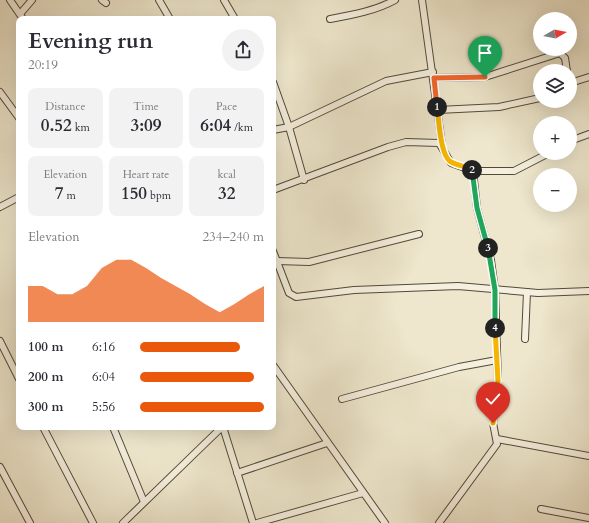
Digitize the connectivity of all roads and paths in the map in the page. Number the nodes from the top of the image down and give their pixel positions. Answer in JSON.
{"nodes":[{"id":1,"x":10,"y":0,"type":"edge"},
{"id":2,"x":32,"y":0,"type":"edge"},
{"id":3,"x":159,"y":0,"type":"edge"},
{"id":4,"x":224,"y":0,"type":"edge"},
{"id":5,"x":395,"y":0,"type":"edge"},
{"id":6,"x":422,"y":0,"type":"edge"},
{"id":7,"x":21,"y":16,"type":"edge"},
{"id":8,"x":23,"y":16,"type":"edge"},
{"id":9,"x":168,"y":16,"type":"edge"},
{"id":10,"x":233,"y":16,"type":"edge"},
{"id":11,"x":330,"y":18,"type":"dead end"},
{"id":12,"x":566,"y":64,"type":"edge"},
{"id":13,"x":433,"y":75,"type":"junction"},
{"id":14,"x":589,"y":78,"type":"edge"},
{"id":15,"x":577,"y":81,"type":"edge"},
{"id":16,"x":276,"y":90,"type":"edge"},
{"id":17,"x":0,"y":92,"type":"edge"},
{"id":18,"x":533,"y":100,"type":"edge"},
{"id":19,"x":438,"y":110,"type":"junction"},
{"id":20,"x":16,"y":114,"type":"edge"},
{"id":21,"x":289,"y":127,"type":"junction"},
{"id":22,"x":276,"y":129,"type":"edge"},
{"id":23,"x":589,"y":134,"type":"edge"},
{"id":24,"x":577,"y":138,"type":"edge"},
{"id":25,"x":442,"y":145,"type":"junction"},
{"id":26,"x":535,"y":160,"type":"edge"},
{"id":27,"x":473,"y":171,"type":"junction"},
{"id":28,"x":304,"y":180,"type":"junction"},
{"id":29,"x":276,"y":189,"type":"edge"},
{"id":30,"x":16,"y":199,"type":"edge"},
{"id":31,"x":0,"y":207,"type":"edge"},
{"id":32,"x":419,"y":234,"type":"dead end"},
{"id":33,"x":277,"y":261,"type":"joint"},
{"id":34,"x":495,"y":290,"type":"junction"},
{"id":35,"x":589,"y":291,"type":"edge"},
{"id":36,"x":527,"y":292,"type":"junction"},
{"id":37,"x":525,"y":339,"type":"dead end"},
{"id":38,"x":0,"y":341,"type":"edge"},
{"id":39,"x":497,"y":360,"type":"junction"},
{"id":40,"x":276,"y":369,"type":"edge"},
{"id":41,"x":16,"y":373,"type":"edge"},
{"id":42,"x":342,"y":399,"type":"dead end"},
{"id":43,"x":45,"y":430,"type":"edge"},
{"id":44,"x":114,"y":430,"type":"edge"},
{"id":45,"x":219,"y":430,"type":"edge"},
{"id":46,"x":223,"y":430,"type":"edge"},
{"id":47,"x":497,"y":439,"type":"junction"},
{"id":48,"x":327,"y":443,"type":"junction"},
{"id":49,"x":589,"y":456,"type":"edge"},
{"id":50,"x":0,"y":467,"type":"edge"},
{"id":51,"x":237,"y":473,"type":"junction"},
{"id":52,"x":363,"y":493,"type":"junction"},
{"id":53,"x":144,"y":502,"type":"junction"},
{"id":54,"x":541,"y":509,"type":"dead end"},
{"id":55,"x":589,"y":518,"type":"edge"},
{"id":56,"x":30,"y":523,"type":"edge"},
{"id":57,"x":93,"y":523,"type":"edge"},
{"id":58,"x":122,"y":523,"type":"edge"},
{"id":59,"x":253,"y":523,"type":"edge"},
{"id":60,"x":257,"y":523,"type":"edge"},
{"id":61,"x":385,"y":523,"type":"edge"},
{"id":62,"x":438,"y":523,"type":"edge"}],
"edges":[{"from":1,"to":7,"type":"street"},
{"from":2,"to":8,"type":"street"},
{"from":3,"to":9,"type":"street"},
{"from":4,"to":10,"type":"street"},
{"from":5,"to":11,"type":"street"},
{"from":6,"to":13,"type":"street"},
{"from":12,"to":13,"type":"street"},
{"from":13,"to":19,"type":"street"},
{"from":13,"to":21,"type":"street"},
{"from":14,"to":15,"type":"street"},
{"from":16,"to":21,"type":"street"},
{"from":17,"to":20,"type":"street"},
{"from":18,"to":19,"type":"street"},
{"from":19,"to":25,"type":"street"},
{"from":21,"to":22,"type":"street"},
{"from":21,"to":28,"type":"street"},
{"from":23,"to":24,"type":"street"},
{"from":25,"to":27,"type":"street"},
{"from":25,"to":28,"type":"street"},
{"from":26,"to":27,"type":"street"},
{"from":27,"to":34,"type":"street"},
{"from":28,"to":29,"type":"street"},
{"from":30,"to":31,"type":"street"},
{"from":32,"to":33,"type":"street"},
{"from":33,"to":34,"type":"street"},
{"from":34,"to":36,"type":"street"},
{"from":34,"to":39,"type":"street"},
{"from":35,"to":36,"type":"street"},
{"from":36,"to":37,"type":"street"},
{"from":38,"to":41,"type":"street"},
{"from":39,"to":42,"type":"street"},
{"from":39,"to":47,"type":"street"},
{"from":40,"to":48,"type":"street"},
{"from":43,"to":57,"type":"street"},
{"from":44,"to":53,"type":"street"},
{"from":45,"to":53,"type":"street"},
{"from":46,"to":51,"type":"street"},
{"from":47,"to":49,"type":"street"},
{"from":47,"to":62,"type":"street"},
{"from":48,"to":51,"type":"street"},
{"from":48,"to":52,"type":"street"},
{"from":50,"to":56,"type":"street"},
{"from":51,"to":59,"type":"street"},
{"from":52,"to":60,"type":"street"},
{"from":52,"to":61,"type":"street"},
{"from":53,"to":58,"type":"street"},
{"from":54,"to":55,"type":"street"}]}
